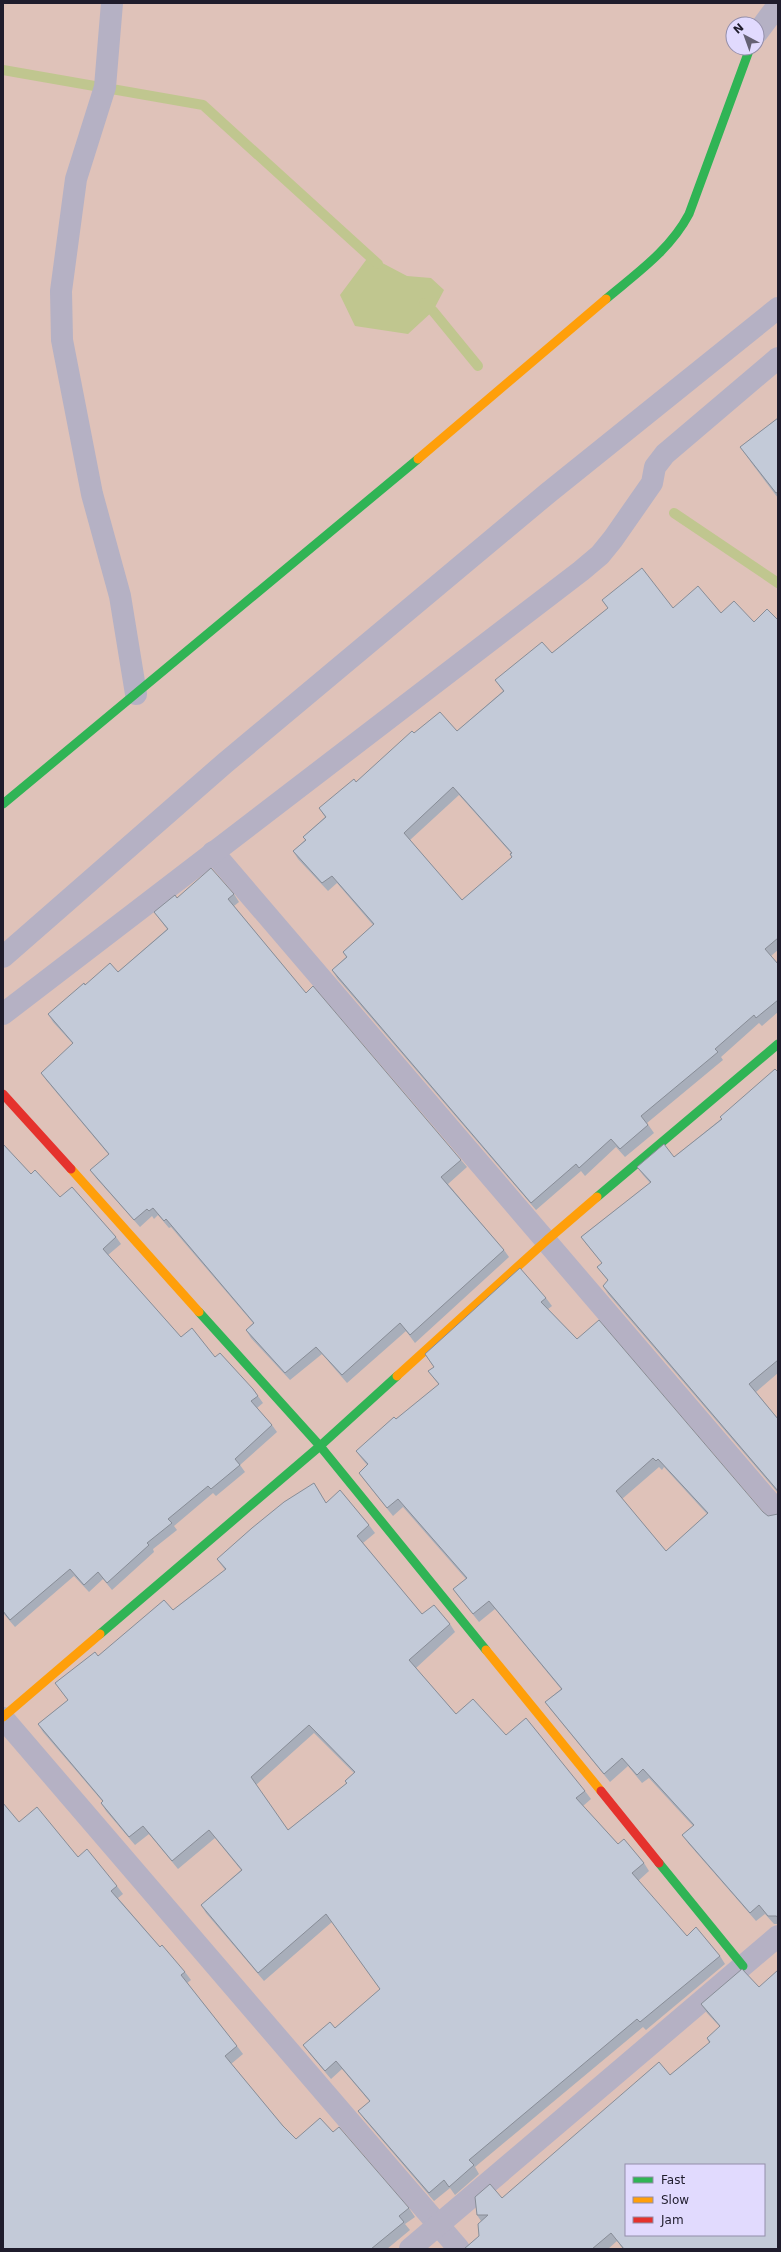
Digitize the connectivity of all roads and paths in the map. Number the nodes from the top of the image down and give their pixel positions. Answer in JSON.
{"nodes":[{"id":1,"x":112,"y":3,"type":"edge"},
{"id":2,"x":778,"y":4,"type":"edge"},
{"id":3,"x":765,"y":22,"type":"edge"},
{"id":4,"x":747,"y":56,"type":"edge"},
{"id":5,"x":778,"y":308,"type":"edge"},
{"id":6,"x":778,"y":358,"type":"edge"},
{"id":7,"x":136,"y":694,"type":"junction"},
{"id":8,"x":3,"y":804,"type":"edge"},
{"id":9,"x":213,"y":852,"type":"junction"},
{"id":10,"x":3,"y":957,"type":"edge"},
{"id":11,"x":3,"y":1014,"type":"edge"},
{"id":12,"x":778,"y":1044,"type":"edge"},
{"id":13,"x":3,"y":1094,"type":"edge"},
{"id":14,"x":547,"y":1240,"type":"junction"},
{"id":15,"x":320,"y":1446,"type":"junction"},
{"id":16,"x":778,"y":1512,"type":"edge"},
{"id":17,"x":3,"y":1718,"type":"edge"},
{"id":18,"x":778,"y":1936,"type":"edge"},
{"id":19,"x":743,"y":1966,"type":"junction"},
{"id":20,"x":437,"y":2226,"type":"junction"},
{"id":21,"x":410,"y":2249,"type":"edge"},
{"id":22,"x":459,"y":2249,"type":"edge"}],
"edges":[{"from":1,"to":7,"type":"street"},
{"from":2,"to":3,"type":"street"},
{"from":4,"to":7,"type":"street"},
{"from":5,"to":10,"type":"street"},
{"from":6,"to":9,"type":"street"},
{"from":7,"to":8,"type":"street"},
{"from":9,"to":11,"type":"street"},
{"from":9,"to":14,"type":"street"},
{"from":12,"to":14,"type":"street"},
{"from":13,"to":15,"type":"street"},
{"from":14,"to":15,"type":"street"},
{"from":14,"to":16,"type":"street"},
{"from":15,"to":17,"type":"street"},
{"from":15,"to":19,"type":"street"},
{"from":17,"to":20,"type":"street"},
{"from":18,"to":19,"type":"street"},
{"from":19,"to":20,"type":"street"},
{"from":20,"to":21,"type":"street"},
{"from":20,"to":22,"type":"street"}]}
